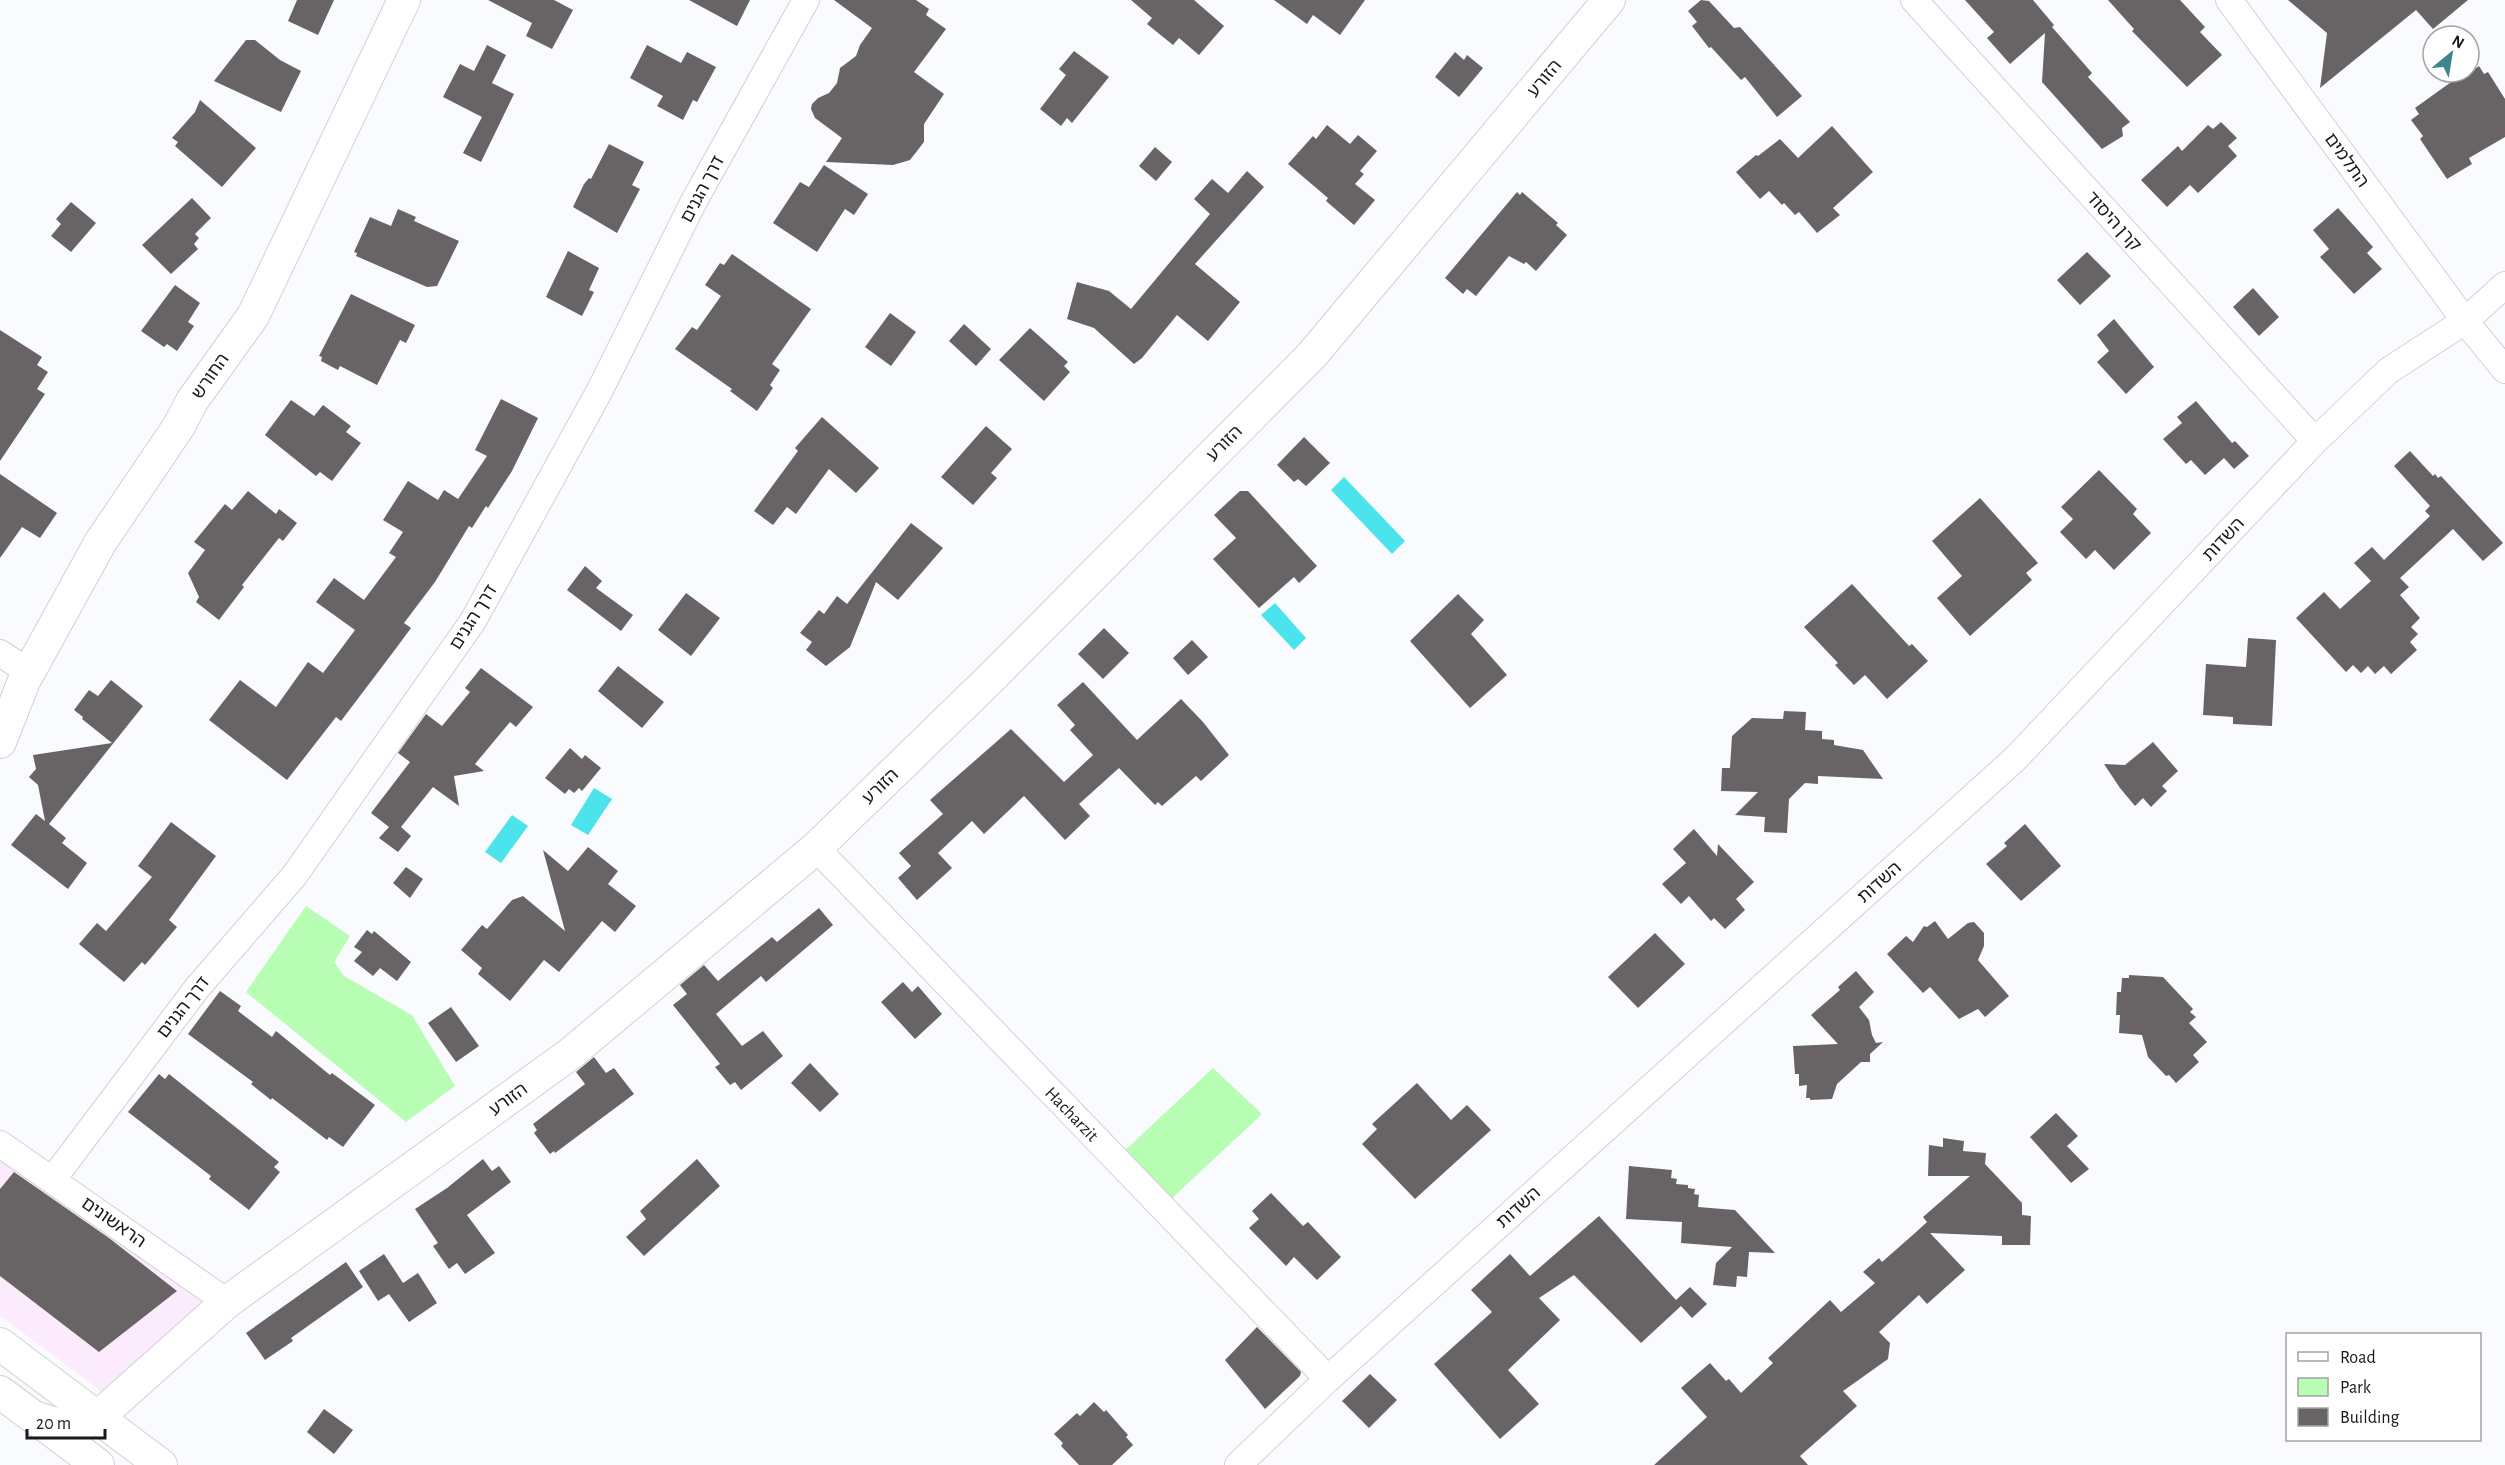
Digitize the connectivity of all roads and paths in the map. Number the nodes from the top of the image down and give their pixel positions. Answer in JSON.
{"nodes":[{"id":1,"x":404,"y":0,"type":"edge"},
{"id":2,"x":806,"y":0,"type":"edge"},
{"id":3,"x":1609,"y":0,"type":"edge"},
{"id":4,"x":1914,"y":0,"type":"edge"},
{"id":5,"x":2229,"y":0,"type":"edge"},
{"id":6,"x":2505,"y":285,"type":"edge"},
{"id":7,"x":2465,"y":321,"type":"junction"},
{"id":8,"x":2505,"y":370,"type":"edge"},
{"id":9,"x":2315,"y":441,"type":"junction"},
{"id":10,"x":0,"y":653,"type":"edge"},
{"id":11,"x":29,"y":672,"type":"junction"},
{"id":12,"x":0,"y":742,"type":"edge"},
{"id":13,"x":816,"y":848,"type":"junction"},
{"id":14,"x":0,"y":1144,"type":"edge"},
{"id":15,"x":53,"y":1179,"type":"junction"},
{"id":16,"x":227,"y":1302,"type":"junction"},
{"id":17,"x":0,"y":1344,"type":"edge"},
{"id":18,"x":1328,"y":1379,"type":"junction"},
{"id":19,"x":0,"y":1392,"type":"edge"},
{"id":20,"x":34,"y":1417,"type":"junction"},
{"id":21,"x":98,"y":1417,"type":"junction"},
{"id":22,"x":98,"y":1465,"type":"edge"},
{"id":23,"x":161,"y":1465,"type":"edge"},
{"id":24,"x":1238,"y":1465,"type":"edge"}],
"edges":[{"from":1,"to":11,"type":"street","name":"החורש"},
{"from":2,"to":15,"type":"street","name":"דרך הגנים"},
{"from":3,"to":13,"type":"street","name":"הזורע"},
{"from":4,"to":9,"type":"street","name":"קרן היסוד"},
{"from":5,"to":7,"type":"street","name":"התלמים"},
{"from":6,"to":7,"type":"street","name":"השדות"},
{"from":7,"to":8,"type":"street","name":"התלמים"},
{"from":7,"to":9,"type":"street","name":"השדות"},
{"from":9,"to":18,"type":"street","name":"השדות"},
{"from":10,"to":11,"type":"street"},
{"from":11,"to":12,"type":"street","name":"החורש"},
{"from":13,"to":16,"type":"street","name":"הזורע"},
{"from":13,"to":18,"type":"street","name":"Hacharzit"},
{"from":14,"to":15,"type":"street","name":"הראשונים"},
{"from":15,"to":16,"type":"street","name":"הראשונים"},
{"from":16,"to":21,"type":"street","name":"הזורע"},
{"from":17,"to":21,"type":"street"},
{"from":18,"to":24,"type":"street","name":"השדות"},
{"from":19,"to":20,"type":"street"},
{"from":20,"to":21,"type":"street","name":"הזורע"},
{"from":20,"to":22,"type":"street"},
{"from":21,"to":23,"type":"street"}]}
